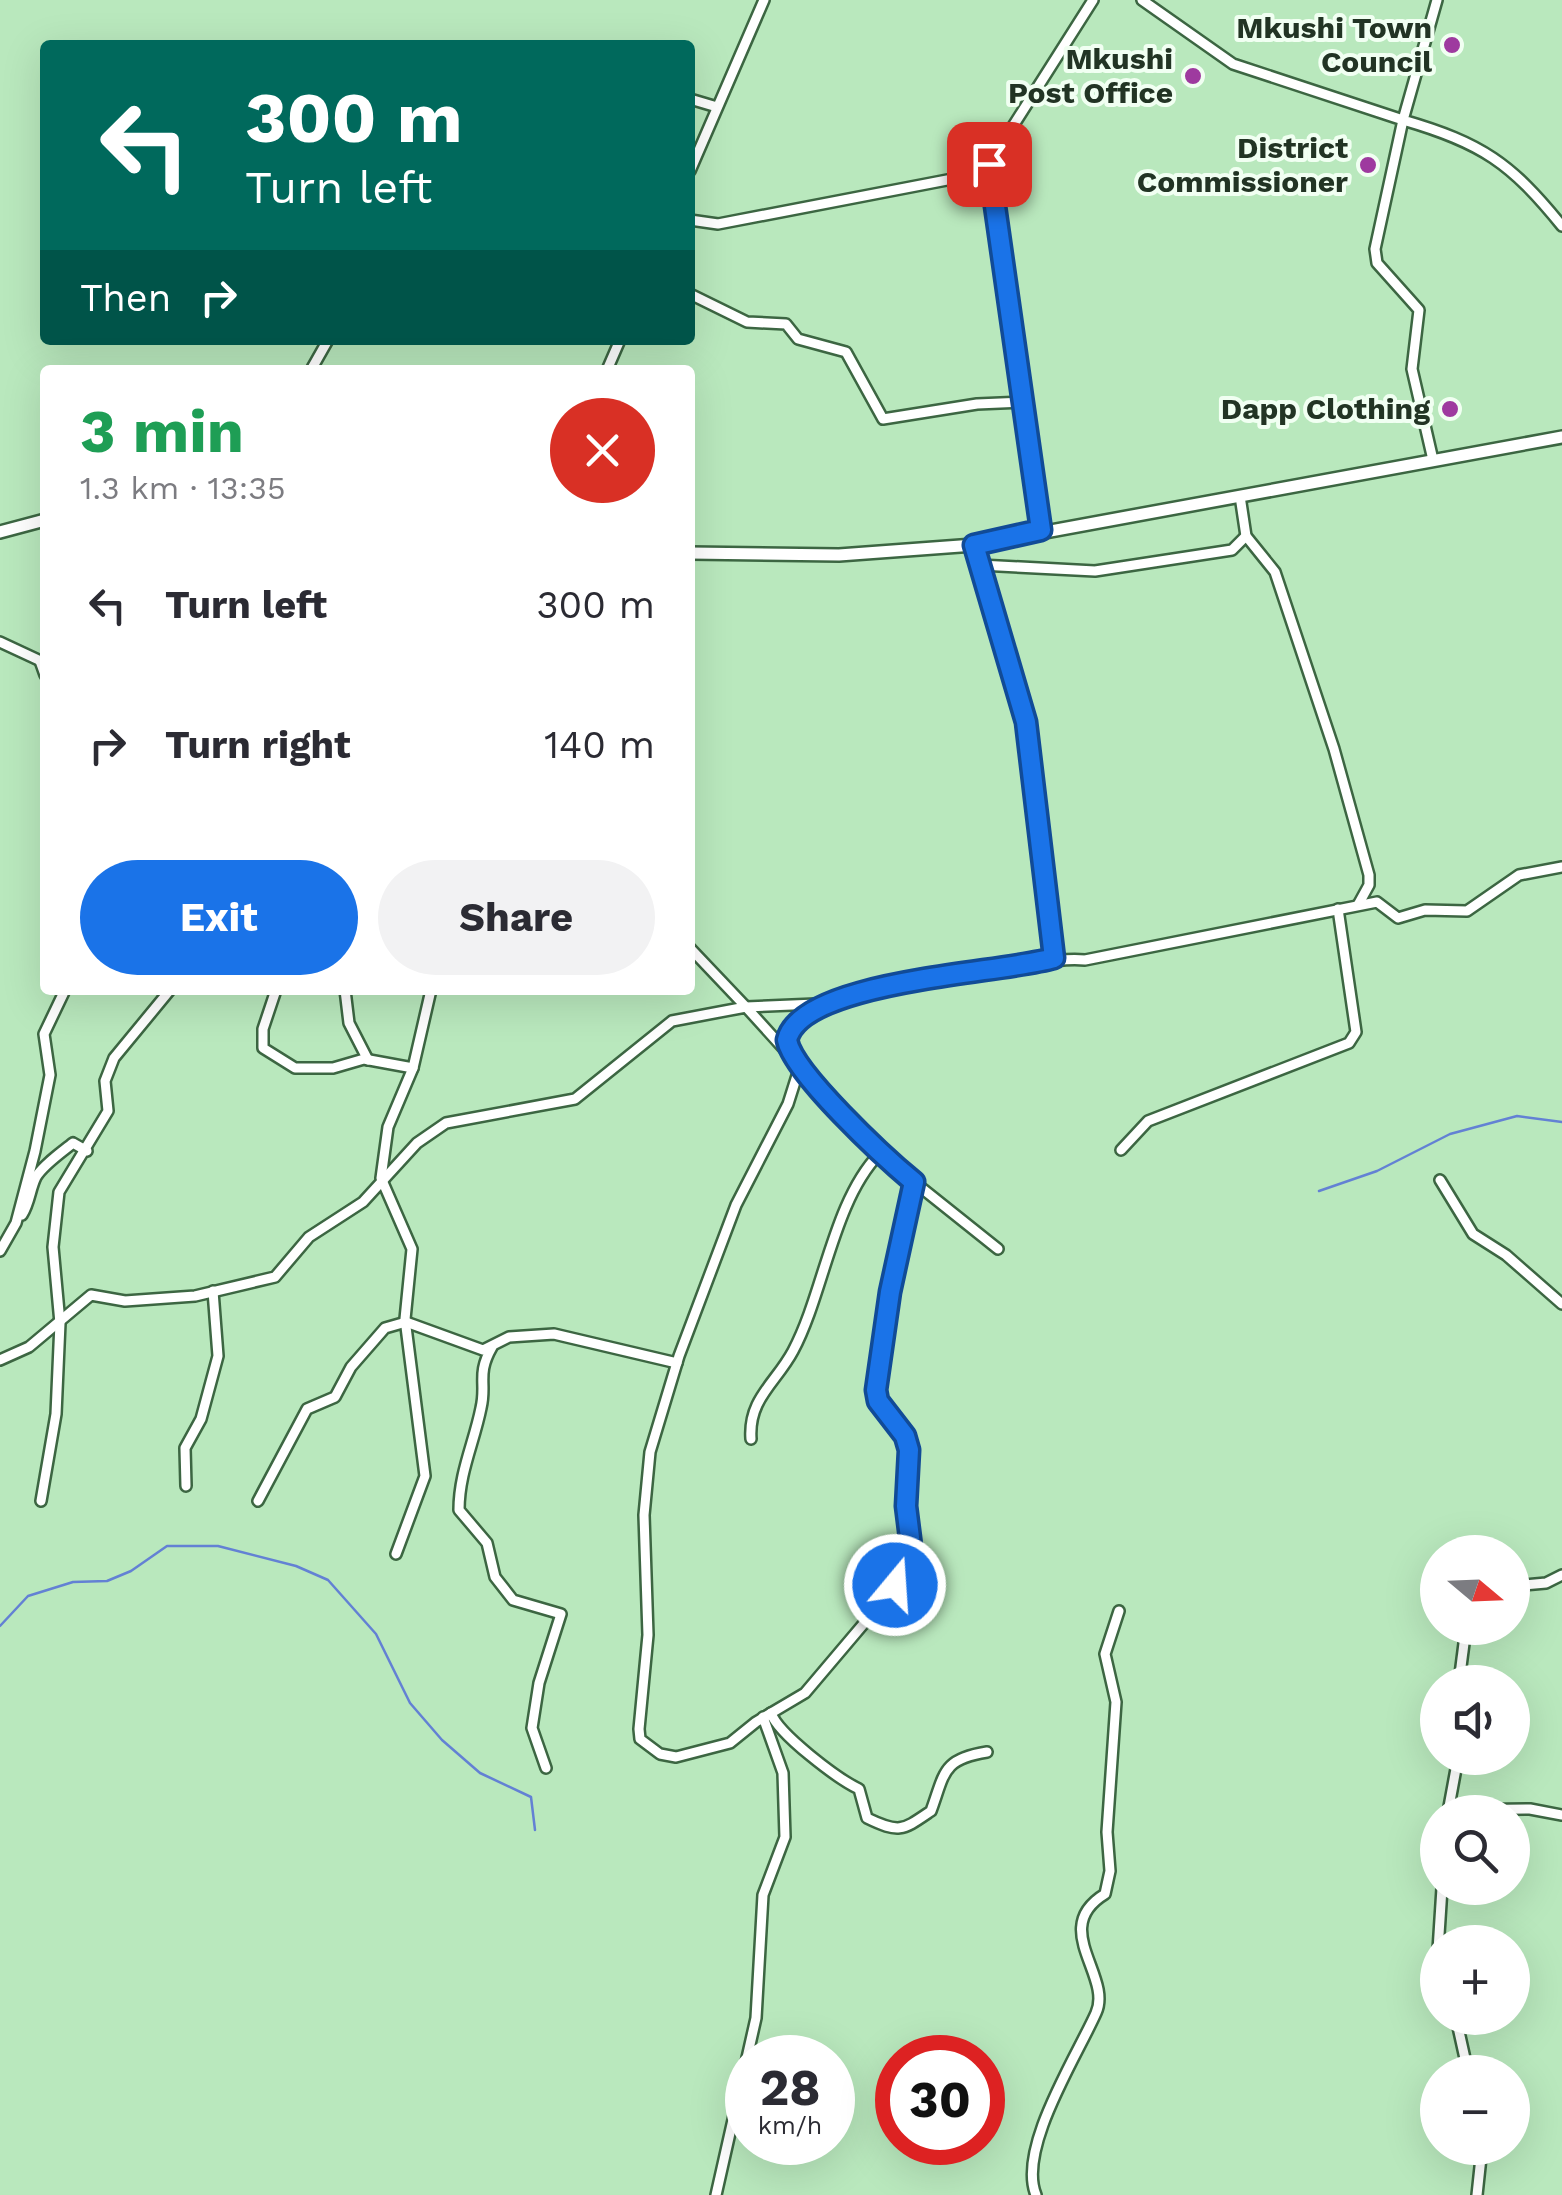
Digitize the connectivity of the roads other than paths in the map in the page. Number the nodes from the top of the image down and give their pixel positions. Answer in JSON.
{"nodes":[{"id":1,"x":764,"y":0,"type":"edge"},
{"id":2,"x":1093,"y":0,"type":"edge"},
{"id":3,"x":1142,"y":0,"type":"edge"},
{"id":4,"x":1437,"y":0,"type":"edge"},
{"id":5,"x":695,"y":100,"type":"edge"},
{"id":6,"x":717,"y":107,"type":"junction"},
{"id":7,"x":1403,"y":120,"type":"junction"},
{"id":8,"x":695,"y":159,"type":"edge"},
{"id":9,"x":989,"y":164,"type":"junction"},
{"id":10,"x":973,"y":174,"type":"junction"},
{"id":11,"x":990,"y":186,"type":"junction"},
{"id":12,"x":695,"y":221,"type":"edge"},
{"id":13,"x":1562,"y":226,"type":"edge"},
{"id":14,"x":695,"y":296,"type":"edge"},
{"id":15,"x":1024,"y":402,"type":"junction"},
{"id":16,"x":1562,"y":437,"type":"edge"},
{"id":17,"x":1432,"y":460,"type":"junction"},
{"id":18,"x":1240,"y":496,"type":"junction"},
{"id":19,"x":40,"y":521,"type":"edge"},
{"id":20,"x":1041,"y":530,"type":"junction"},
{"id":21,"x":0,"y":532,"type":"edge"},
{"id":22,"x":1246,"y":536,"type":"junction"},
{"id":23,"x":974,"y":545,"type":"junction"},
{"id":24,"x":695,"y":553,"type":"edge"},
{"id":25,"x":980,"y":565,"type":"junction"},
{"id":26,"x":0,"y":642,"type":"edge"},
{"id":27,"x":40,"y":661,"type":"edge"},
{"id":28,"x":1562,"y":867,"type":"edge"},
{"id":29,"x":1358,"y":905,"type":"junction"},
{"id":30,"x":1338,"y":909,"type":"junction"},
{"id":31,"x":695,"y":953,"type":"edge"},
{"id":32,"x":1054,"y":958,"type":"junction"},
{"id":33,"x":63,"y":995,"type":"edge"},
{"id":34,"x":166,"y":995,"type":"edge"},
{"id":35,"x":274,"y":995,"type":"edge"},
{"id":36,"x":346,"y":995,"type":"edge"},
{"id":37,"x":430,"y":995,"type":"edge"},
{"id":38,"x":834,"y":1001,"type":"junction"},
{"id":39,"x":746,"y":1007,"type":"junction"},
{"id":40,"x":794,"y":1056,"type":"junction"},
{"id":41,"x":368,"y":1060,"type":"junction"},
{"id":42,"x":800,"y":1066,"type":"junction"},
{"id":43,"x":413,"y":1068,"type":"junction"},
{"id":44,"x":1121,"y":1150,"type":"dead end"},
{"id":45,"x":87,"y":1151,"type":"junction"},
{"id":46,"x":879,"y":1154,"type":"junction"},
{"id":47,"x":381,"y":1178,"type":"junction"},
{"id":48,"x":1440,"y":1180,"type":"dead end"},
{"id":49,"x":914,"y":1182,"type":"junction"},
{"id":50,"x":16,"y":1223,"type":"junction"},
{"id":51,"x":0,"y":1250,"type":"edge"},
{"id":52,"x":998,"y":1250,"type":"dead end"},
{"id":53,"x":213,"y":1291,"type":"junction"},
{"id":54,"x":1562,"y":1304,"type":"edge"},
{"id":55,"x":406,"y":1322,"type":"junction"},
{"id":56,"x":60,"y":1323,"type":"junction"},
{"id":57,"x":492,"y":1347,"type":"junction"},
{"id":58,"x":0,"y":1360,"type":"edge"},
{"id":59,"x":677,"y":1363,"type":"junction"},
{"id":60,"x":750,"y":1439,"type":"dead end"},
{"id":61,"x":186,"y":1486,"type":"dead end"},
{"id":62,"x":41,"y":1501,"type":"dead end"},
{"id":63,"x":258,"y":1501,"type":"dead end"},
{"id":64,"x":396,"y":1554,"type":"dead end"},
{"id":65,"x":1562,"y":1575,"type":"edge"},
{"id":66,"x":1530,"y":1585,"type":"edge"},
{"id":67,"x":1119,"y":1611,"type":"dead end"},
{"id":68,"x":767,"y":1715,"type":"junction"},
{"id":69,"x":987,"y":1752,"type":"dead end"},
{"id":70,"x":546,"y":1768,"type":"dead end"},
{"id":71,"x":1530,"y":1809,"type":"edge"},
{"id":72,"x":1562,"y":1815,"type":"edge"},
{"id":73,"x":1480,"y":2165,"type":"edge"},
{"id":74,"x":716,"y":2195,"type":"edge"},
{"id":75,"x":1036,"y":2195,"type":"edge"},
{"id":76,"x":1477,"y":2195,"type":"edge"}],
"edges":[{"from":1,"to":6,"type":"street"},
{"from":2,"to":9,"type":"street"},
{"from":3,"to":7,"type":"street"},
{"from":4,"to":7,"type":"street"},
{"from":5,"to":6,"type":"street"},
{"from":6,"to":8,"type":"street"},
{"from":7,"to":13,"type":"street"},
{"from":7,"to":17,"type":"street"},
{"from":9,"to":10,"type":"street"},
{"from":9,"to":11,"type":"street"},
{"from":10,"to":11,"type":"street"},
{"from":10,"to":12,"type":"street"},
{"from":11,"to":15,"type":"street"},
{"from":14,"to":15,"type":"street"},
{"from":15,"to":20,"type":"street"},
{"from":16,"to":17,"type":"main road"},
{"from":17,"to":18,"type":"main road"},
{"from":18,"to":20,"type":"main road"},
{"from":18,"to":22,"type":"street"},
{"from":19,"to":21,"type":"main road"},
{"from":20,"to":23,"type":"main road"},
{"from":22,"to":25,"type":"street"},
{"from":22,"to":29,"type":"street"},
{"from":23,"to":24,"type":"main road"},
{"from":23,"to":25,"type":"street"},
{"from":25,"to":32,"type":"street"},
{"from":26,"to":27,"type":"street"},
{"from":28,"to":29,"type":"street"},
{"from":29,"to":30,"type":"street"},
{"from":30,"to":32,"type":"street"},
{"from":30,"to":44,"type":"street"},
{"from":31,"to":39,"type":"street"},
{"from":32,"to":38,"type":"street"},
{"from":33,"to":50,"type":"street"},
{"from":34,"to":45,"type":"street"},
{"from":35,"to":41,"type":"street"},
{"from":36,"to":41,"type":"street"},
{"from":37,"to":43,"type":"street"},
{"from":38,"to":39,"type":"street"},
{"from":38,"to":40,"type":"street"},
{"from":39,"to":40,"type":"street"},
{"from":39,"to":47,"type":"street"},
{"from":40,"to":42,"type":"street"},
{"from":41,"to":43,"type":"street"},
{"from":42,"to":46,"type":"street"},
{"from":42,"to":59,"type":"street"},
{"from":43,"to":47,"type":"street"},
{"from":45,"to":50,"type":"street"},
{"from":45,"to":56,"type":"street"},
{"from":46,"to":49,"type":"street"},
{"from":46,"to":60,"type":"street"},
{"from":47,"to":53,"type":"street"},
{"from":47,"to":55,"type":"street"},
{"from":48,"to":54,"type":"street"},
{"from":49,"to":52,"type":"street"},
{"from":49,"to":68,"type":"street"},
{"from":50,"to":51,"type":"street"},
{"from":53,"to":56,"type":"street"},
{"from":53,"to":61,"type":"street"},
{"from":55,"to":57,"type":"street"},
{"from":55,"to":63,"type":"street"},
{"from":55,"to":64,"type":"street"},
{"from":56,"to":58,"type":"street"},
{"from":56,"to":62,"type":"street"},
{"from":57,"to":59,"type":"street"},
{"from":57,"to":70,"type":"street"},
{"from":59,"to":68,"type":"street"},
{"from":65,"to":66,"type":"street"},
{"from":67,"to":75,"type":"street"},
{"from":68,"to":69,"type":"street"},
{"from":68,"to":74,"type":"street"},
{"from":71,"to":72,"type":"street"},
{"from":73,"to":76,"type":"street"}]}
